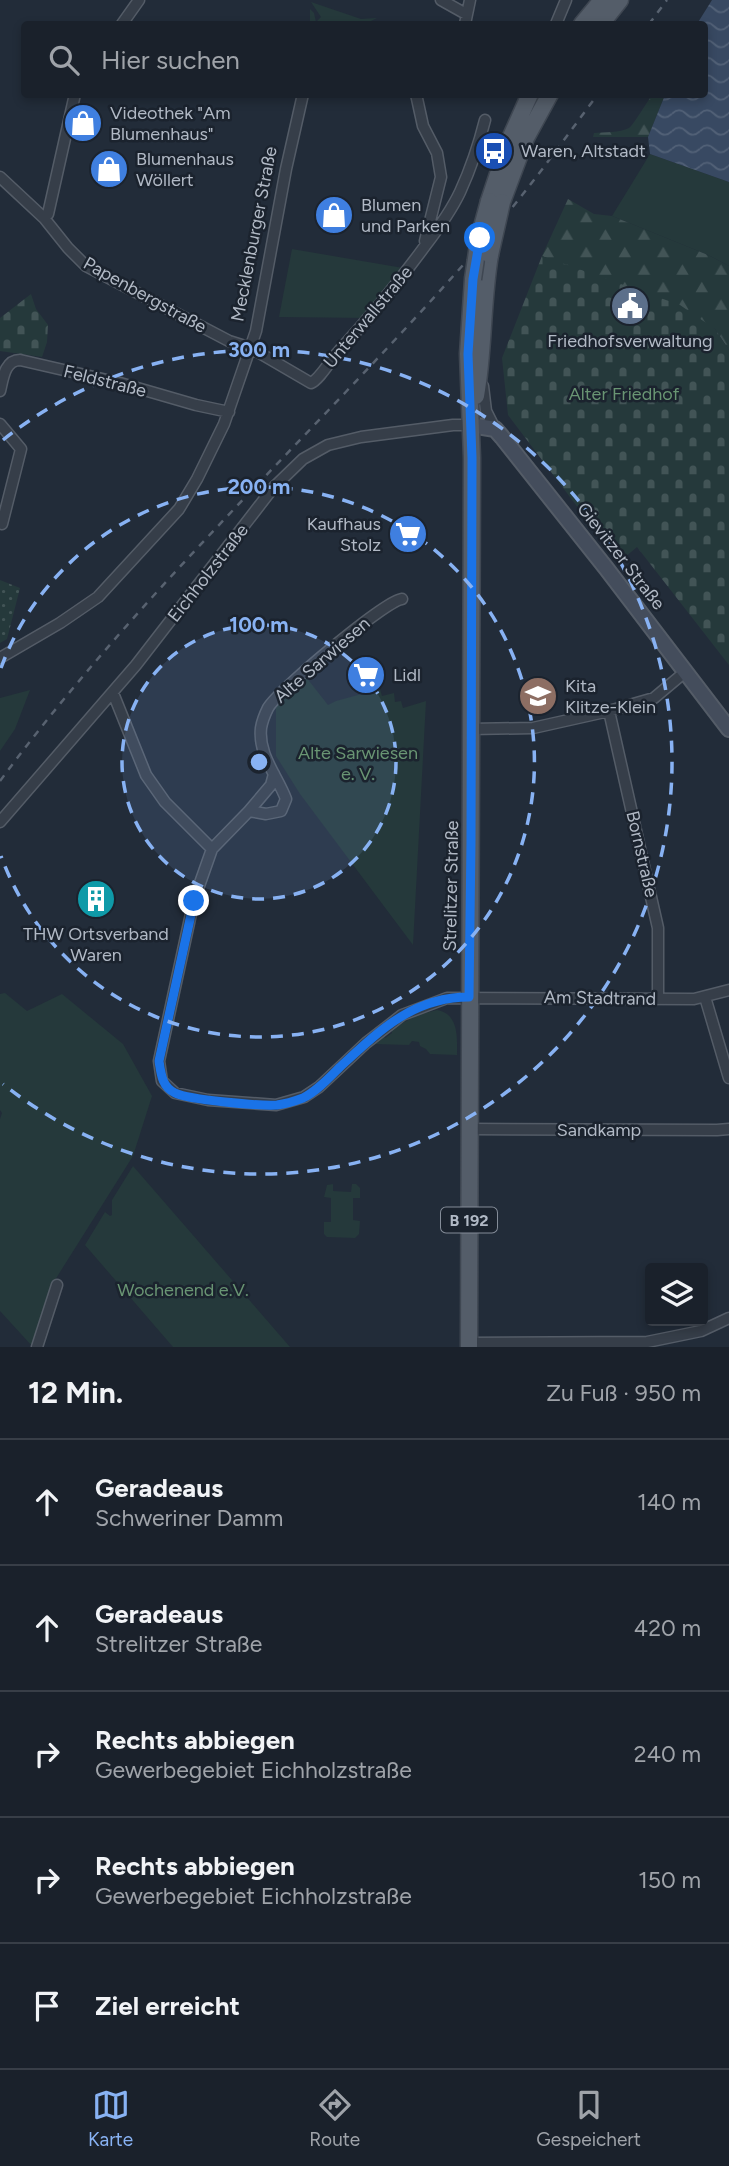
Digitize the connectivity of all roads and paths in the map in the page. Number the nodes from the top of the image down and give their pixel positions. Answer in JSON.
{"nodes":[{"id":1,"x":139,"y":0,"type":"edge"},
{"id":2,"x":470,"y":0,"type":"edge"},
{"id":3,"x":566,"y":0,"type":"edge"},
{"id":4,"x":602,"y":0,"type":"edge"},
{"id":5,"x":620,"y":0,"type":"edge"},
{"id":6,"x":442,"y":1,"type":"edge"},
{"id":7,"x":465,"y":19,"type":"edge"},
{"id":8,"x":124,"y":21,"type":"edge"},
{"id":9,"x":557,"y":21,"type":"edge"},
{"id":10,"x":584,"y":21,"type":"edge"},
{"id":11,"x":603,"y":21,"type":"edge"},
{"id":12,"x":74,"y":98,"type":"edge"},
{"id":13,"x":302,"y":98,"type":"edge"},
{"id":14,"x":417,"y":98,"type":"edge"},
{"id":15,"x":534,"y":98,"type":"edge"},
{"id":16,"x":535,"y":98,"type":"edge"},
{"id":17,"x":485,"y":120,"type":"dead end"},
{"id":18,"x":0,"y":177,"type":"edge"},
{"id":19,"x":44,"y":218,"type":"junction"},
{"id":20,"x":423,"y":248,"type":"junction"},
{"id":21,"x":251,"y":348,"type":"junction"},
{"id":22,"x":481,"y":368,"type":"junction"},
{"id":23,"x":311,"y":383,"type":"joint"},
{"id":24,"x":0,"y":391,"type":"edge"},
{"id":25,"x":229,"y":412,"type":"junction"},
{"id":26,"x":0,"y":424,"type":"edge"},
{"id":27,"x":471,"y":425,"type":"junction"},
{"id":28,"x":495,"y":429,"type":"junction"},
{"id":29,"x":2,"y":524,"type":"dead end"},
{"id":30,"x":402,"y":599,"type":"dead end"},
{"id":31,"x":0,"y":658,"type":"edge"},
{"id":32,"x":685,"y":672,"type":"junction"},
{"id":33,"x":113,"y":694,"type":"junction"},
{"id":34,"x":609,"y":711,"type":"junction"},
{"id":35,"x":471,"y":729,"type":"junction"},
{"id":36,"x":729,"y":729,"type":"edge"},
{"id":37,"x":274,"y":774,"type":"junction"},
{"id":38,"x":249,"y":811,"type":"junction"},
{"id":39,"x":0,"y":822,"type":"edge"},
{"id":40,"x":212,"y":849,"type":"junction"},
{"id":41,"x":729,"y":990,"type":"edge"},
{"id":42,"x":469,"y":997,"type":"junction"},
{"id":43,"x":705,"y":998,"type":"junction"},
{"id":44,"x":658,"y":999,"type":"junction"},
{"id":45,"x":729,"y":1078,"type":"edge"},
{"id":46,"x":470,"y":1129,"type":"junction"},
{"id":47,"x":729,"y":1129,"type":"edge"},
{"id":48,"x":57,"y":1285,"type":"dead end"},
{"id":49,"x":727,"y":1322,"type":"edge"},
{"id":50,"x":469,"y":1345,"type":"edge"},
{"id":51,"x":555,"y":1345,"type":"edge"},
{"id":52,"x":37,"y":1347,"type":"edge"}],
"edges":[{"from":1,"to":8,"type":"street"},
{"from":2,"to":7,"type":"street"},
{"from":3,"to":9,"type":"street"},
{"from":4,"to":10,"type":"main road"},
{"from":5,"to":11,"type":"main road"},
{"from":6,"to":7,"type":"street"},
{"from":12,"to":19,"type":"street"},
{"from":13,"to":21,"type":"street","name":"Mecklenburger Straße"},
{"from":14,"to":20,"type":"street","name":"Unterwallstraße"},
{"from":15,"to":27,"type":"main road","number":"B 192","bridge":true},
{"from":16,"to":22,"type":"main road","number":"B 192","bridge":true},
{"from":17,"to":20,"type":"street","name":"Unterwallstraße"},
{"from":18,"to":19,"type":"street","name":"Papenbergstraße"},
{"from":19,"to":21,"type":"street","name":"Papenbergstraße"},
{"from":20,"to":23,"type":"street","name":"Unterwallstraße"},
{"from":21,"to":23,"type":"street","name":"Papenbergstraße"},
{"from":21,"to":25,"type":"street","name":"Mecklenburger Straße"},
{"from":22,"to":27,"type":"main road","number":"B 192"},
{"from":22,"to":28,"type":"street"},
{"from":24,"to":25,"type":"street","name":"Feldstraße"},
{"from":25,"to":31,"type":"street","name":"Mecklenburger Straße"},
{"from":26,"to":29,"type":"street"},
{"from":27,"to":28,"type":"main road"},
{"from":27,"to":33,"type":"street","name":"Eichholzstraße"},
{"from":27,"to":35,"type":"main road","name":"Strelitzer Straße","number":"B 192"},
{"from":28,"to":32,"type":"main road","name":"Gievitzer Straße"},
{"from":30,"to":37,"type":"street","name":"Alte Sarwiesen"},
{"from":32,"to":34,"type":"street"},
{"from":32,"to":36,"type":"main road","name":"Gievitzer Straße"},
{"from":33,"to":39,"type":"street","name":"Eichholzstraße"},
{"from":33,"to":40,"type":"street"},
{"from":34,"to":35,"type":"street"},
{"from":34,"to":44,"type":"street","name":"Bornstraße"},
{"from":35,"to":42,"type":"main road","name":"Strelitzer Straße","number":"B 192"},
{"from":37,"to":38,"type":"street"},
{"from":37,"to":38,"type":"street","name":"Alte Sarwiesen"},
{"from":38,"to":40,"type":"street"},
{"from":40,"to":42,"type":"street","name":"Am Stadtrand"},
{"from":41,"to":43,"type":"street","name":"Am Stadtrand"},
{"from":42,"to":44,"type":"street","name":"Am Stadtrand"},
{"from":42,"to":46,"type":"main road","name":"Strelitzer Straße","number":"B 192"},
{"from":43,"to":44,"type":"street","name":"Am Stadtrand"},
{"from":43,"to":45,"type":"street"},
{"from":46,"to":47,"type":"street","name":"Sandkamp"},
{"from":46,"to":50,"type":"main road","name":"Strelitzer Straße","number":"B 192"},
{"from":48,"to":52,"type":"street"},
{"from":49,"to":51,"type":"street"},
{"from":50,"to":51,"type":"street"}]}
